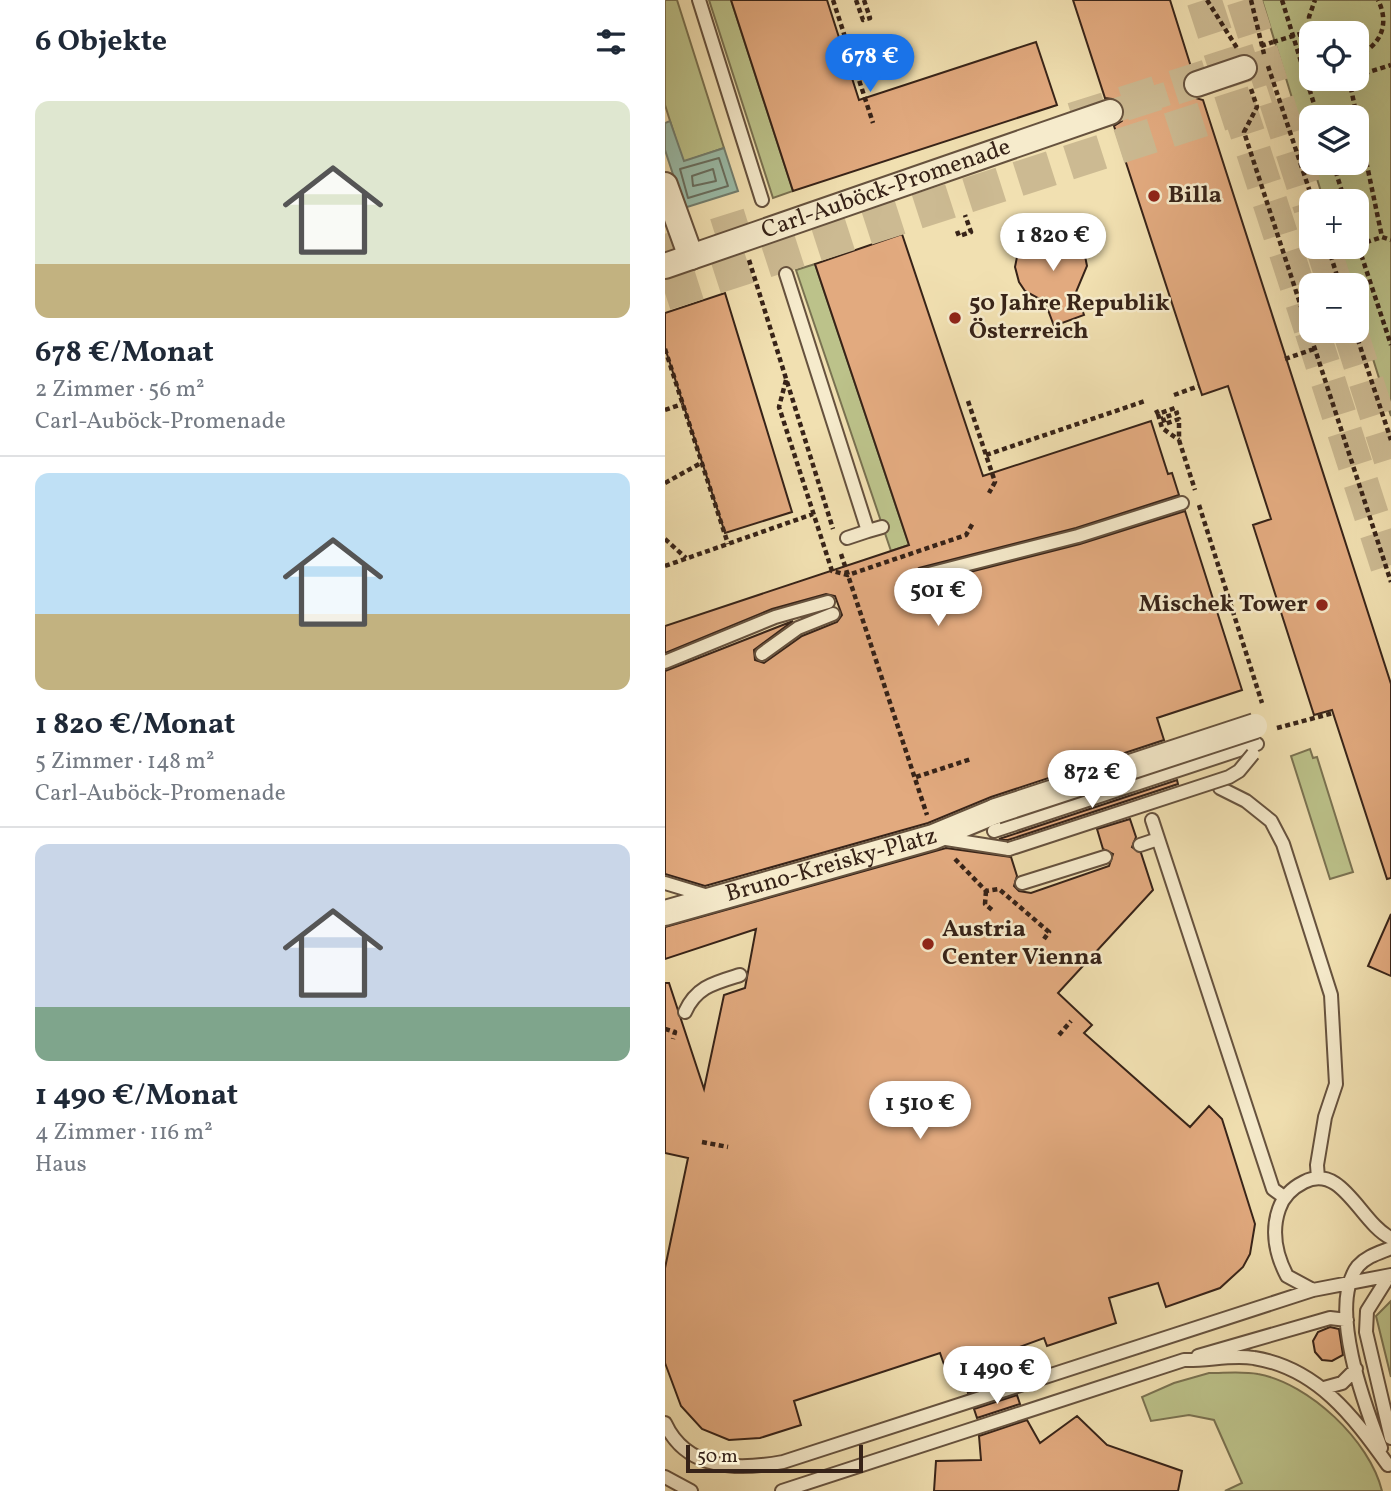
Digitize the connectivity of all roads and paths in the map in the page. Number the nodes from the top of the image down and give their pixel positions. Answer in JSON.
{"nodes":[{"id":1,"x":699,"y":0,"type":"edge"},
{"id":2,"x":833,"y":0,"type":"edge"},
{"id":3,"x":856,"y":0,"type":"edge"},
{"id":4,"x":864,"y":0,"type":"edge"},
{"id":5,"x":1207,"y":0,"type":"edge"},
{"id":6,"x":1251,"y":0,"type":"edge"},
{"id":7,"x":1282,"y":0,"type":"edge"},
{"id":8,"x":1315,"y":0,"type":"edge"},
{"id":9,"x":1378,"y":0,"type":"edge"},
{"id":10,"x":1310,"y":21,"type":"edge"},
{"id":11,"x":1299,"y":35,"type":"edge"},
{"id":12,"x":1262,"y":46,"type":"junction"},
{"id":13,"x":1369,"y":51,"type":"edge"},
{"id":14,"x":1391,"y":65,"type":"edge"},
{"id":15,"x":1244,"y":69,"type":"junction"},
{"id":16,"x":1369,"y":72,"type":"edge"},
{"id":17,"x":1197,"y":84,"type":"tunnel mouth"},
{"id":18,"x":1352,"y":91,"type":"edge"},
{"id":19,"x":1314,"y":105,"type":"edge"},
{"id":20,"x":1110,"y":112,"type":"tunnel mouth"},
{"id":21,"x":873,"y":123,"type":"dead end"},
{"id":22,"x":665,"y":185,"type":"edge"},
{"id":23,"x":1309,"y":189,"type":"edge"},
{"id":24,"x":762,"y":200,"type":"dead end"},
{"id":25,"x":965,"y":215,"type":"dead end"},
{"id":26,"x":971,"y":229,"type":"dead end"},
{"id":27,"x":1382,"y":237,"type":"junction"},
{"id":28,"x":742,"y":239,"type":"junction"},
{"id":29,"x":1391,"y":240,"type":"edge"},
{"id":30,"x":1369,"y":241,"type":"edge"},
{"id":31,"x":691,"y":257,"type":"junction"},
{"id":32,"x":1363,"y":259,"type":"edge"},
{"id":33,"x":665,"y":266,"type":"edge"},
{"id":34,"x":786,"y":274,"type":"dead end"},
{"id":35,"x":1359,"y":343,"type":"edge"},
{"id":36,"x":1391,"y":345,"type":"edge"},
{"id":37,"x":665,"y":349,"type":"edge"},
{"id":38,"x":1314,"y":349,"type":"junction"},
{"id":39,"x":666,"y":356,"type":"edge"},
{"id":40,"x":1285,"y":359,"type":"dead end"},
{"id":41,"x":786,"y":379,"type":"junction"},
{"id":42,"x":1199,"y":386,"type":"dead end"},
{"id":43,"x":1174,"y":395,"type":"dead end"},
{"id":44,"x":968,"y":401,"type":"dead end"},
{"id":45,"x":1145,"y":401,"type":"dead end"},
{"id":46,"x":683,"y":404,"type":"junction"},
{"id":47,"x":665,"y":410,"type":"edge"},
{"id":48,"x":1179,"y":440,"type":"junction"},
{"id":49,"x":1391,"y":440,"type":"edge"},
{"id":50,"x":986,"y":455,"type":"junction"},
{"id":51,"x":701,"y":463,"type":"junction"},
{"id":52,"x":665,"y":483,"type":"edge"},
{"id":53,"x":989,"y":494,"type":"dead end"},
{"id":54,"x":1182,"y":503,"type":"dead end"},
{"id":55,"x":813,"y":514,"type":"junction"},
{"id":56,"x":973,"y":523,"type":"dead end"},
{"id":57,"x":882,"y":527,"type":"dead end"},
{"id":58,"x":868,"y":531,"type":"junction"},
{"id":59,"x":847,"y":538,"type":"dead end"},
{"id":60,"x":665,"y":539,"type":"edge"},
{"id":61,"x":727,"y":544,"type":"junction"},
{"id":62,"x":686,"y":558,"type":"junction"},
{"id":63,"x":665,"y":566,"type":"edge"},
{"id":64,"x":848,"y":575,"type":"junction"},
{"id":65,"x":921,"y":576,"type":"dead end"},
{"id":66,"x":1391,"y":582,"type":"edge"},
{"id":67,"x":762,"y":653,"type":"dead end"},
{"id":68,"x":665,"y":662,"type":"edge"},
{"id":69,"x":1333,"y":713,"type":"dead end"},
{"id":70,"x":1260,"y":733,"type":"junction"},
{"id":71,"x":971,"y":759,"type":"dead end"},
{"id":72,"x":916,"y":777,"type":"junction"},
{"id":73,"x":1220,"y":788,"type":"dead end"},
{"id":74,"x":1152,"y":820,"type":"dead end"},
{"id":75,"x":933,"y":837,"type":"junction"},
{"id":76,"x":1158,"y":839,"type":"junction"},
{"id":77,"x":1140,"y":845,"type":"dead end"},
{"id":78,"x":1105,"y":857,"type":"dead end"},
{"id":79,"x":665,"y":883,"type":"edge"},
{"id":80,"x":1022,"y":883,"type":"dead end"},
{"id":81,"x":986,"y":891,"type":"junction"},
{"id":82,"x":716,"y":898,"type":"junction"},
{"id":83,"x":992,"y":910,"type":"dead end"},
{"id":84,"x":665,"y":913,"type":"edge"},
{"id":85,"x":1044,"y":939,"type":"dead end"},
{"id":86,"x":740,"y":975,"type":"dead end"},
{"id":87,"x":684,"y":1013,"type":"dead end"},
{"id":88,"x":1071,"y":1021,"type":"dead end"},
{"id":89,"x":665,"y":1030,"type":"edge"},
{"id":90,"x":1059,"y":1035,"type":"dead end"},
{"id":91,"x":673,"y":1039,"type":"dead end"},
{"id":92,"x":1318,"y":1178,"type":"junction"},
{"id":93,"x":1284,"y":1197,"type":"junction"},
{"id":94,"x":1391,"y":1238,"type":"edge"},
{"id":95,"x":1391,"y":1248,"type":"edge"},
{"id":96,"x":1390,"y":1275,"type":"edge"},
{"id":97,"x":1351,"y":1281,"type":"junction"},
{"id":98,"x":1313,"y":1290,"type":"junction"},
{"id":99,"x":1346,"y":1320,"type":"junction"},
{"id":100,"x":1184,"y":1360,"type":"junction"},
{"id":101,"x":1356,"y":1369,"type":"junction"},
{"id":102,"x":1324,"y":1388,"type":"junction"},
{"id":103,"x":665,"y":1423,"type":"edge"},
{"id":104,"x":1391,"y":1438,"type":"edge"},
{"id":105,"x":1390,"y":1469,"type":"edge"},
{"id":106,"x":665,"y":1478,"type":"edge"},
{"id":107,"x":691,"y":1491,"type":"edge"},
{"id":108,"x":782,"y":1491,"type":"edge"}],
"edges":[{"from":1,"to":24,"type":"lane"},
{"from":2,"to":21,"type":"path"},
{"from":3,"to":4,"type":"path"},
{"from":5,"to":15,"type":"path"},
{"from":6,"to":12,"type":"path"},
{"from":7,"to":19,"type":"path"},
{"from":8,"to":10,"type":"path","bridge":true},
{"from":9,"to":13,"type":"path"},
{"from":11,"to":12,"type":"path","bridge":true},
{"from":12,"to":23,"type":"path"},
{"from":14,"to":16,"type":"path"},
{"from":15,"to":17,"type":"street"},
{"from":15,"to":38,"type":"path"},
{"from":18,"to":27,"type":"path"},
{"from":20,"to":28,"type":"street","name":"Carl-Auböck-Promenade"},
{"from":22,"to":31,"type":"street"},
{"from":25,"to":26,"type":"path"},
{"from":27,"to":29,"type":"path"},
{"from":27,"to":30,"type":"path"},
{"from":28,"to":31,"type":"street","name":"Carl-Auböck-Promenade"},
{"from":28,"to":41,"type":"path"},
{"from":31,"to":33,"type":"street","name":"Carl-Auböck-Promenade"},
{"from":32,"to":36,"type":"path"},
{"from":34,"to":58,"type":"lane"},
{"from":35,"to":49,"type":"path"},
{"from":37,"to":39,"type":"path"},
{"from":38,"to":40,"type":"path"},
{"from":38,"to":66,"type":"path"},
{"from":39,"to":46,"type":"path"},
{"from":41,"to":55,"type":"path"},
{"from":41,"to":64,"type":"path"},
{"from":42,"to":43,"type":"path"},
{"from":44,"to":50,"type":"path"},
{"from":45,"to":50,"type":"path"},
{"from":46,"to":47,"type":"path"},
{"from":46,"to":51,"type":"path"},
{"from":48,"to":48,"type":"path"},
{"from":48,"to":70,"type":"path"},
{"from":50,"to":53,"type":"path"},
{"from":51,"to":52,"type":"path"},
{"from":51,"to":61,"type":"path"},
{"from":54,"to":65,"type":"lane"},
{"from":55,"to":61,"type":"path"},
{"from":55,"to":64,"type":"path"},
{"from":56,"to":64,"type":"path"},
{"from":57,"to":58,"type":"lane"},
{"from":58,"to":59,"type":"lane"},
{"from":60,"to":62,"type":"path"},
{"from":61,"to":62,"type":"path"},
{"from":62,"to":63,"type":"path"},
{"from":64,"to":72,"type":"path"},
{"from":67,"to":68,"type":"lane"},
{"from":69,"to":70,"type":"path"},
{"from":70,"to":75,"type":"street","name":"Bruno-Kreisky-Platz","bridge":true},
{"from":70,"to":75,"type":"lane","bridge":true},
{"from":71,"to":72,"type":"path"},
{"from":72,"to":75,"type":"path"},
{"from":73,"to":92,"type":"lane"},
{"from":74,"to":76,"type":"lane"},
{"from":75,"to":81,"type":"path"},
{"from":75,"to":82,"type":"street","name":"Bruno-Kreisky-Platz"},
{"from":76,"to":77,"type":"lane"},
{"from":76,"to":93,"type":"lane"},
{"from":78,"to":80,"type":"lane"},
{"from":79,"to":82,"type":"lane"},
{"from":81,"to":83,"type":"path"},
{"from":81,"to":85,"type":"path"},
{"from":82,"to":84,"type":"street","name":"Bruno-Kreisky-Platz"},
{"from":86,"to":87,"type":"lane"},
{"from":88,"to":90,"type":"path"},
{"from":89,"to":91,"type":"path"},
{"from":92,"to":93,"type":"lane"},
{"from":92,"to":94,"type":"lane"},
{"from":93,"to":98,"type":"lane"},
{"from":95,"to":97,"type":"lane"},
{"from":96,"to":97,"type":"lane"},
{"from":96,"to":104,"type":"lane"},
{"from":97,"to":98,"type":"lane"},
{"from":97,"to":99,"type":"lane"},
{"from":98,"to":103,"type":"lane"},
{"from":99,"to":100,"type":"lane"},
{"from":99,"to":101,"type":"lane"},
{"from":100,"to":102,"type":"lane"},
{"from":100,"to":108,"type":"lane"},
{"from":101,"to":102,"type":"lane"},
{"from":101,"to":105,"type":"lane"},
{"from":102,"to":105,"type":"lane"},
{"from":106,"to":107,"type":"lane"}]}
